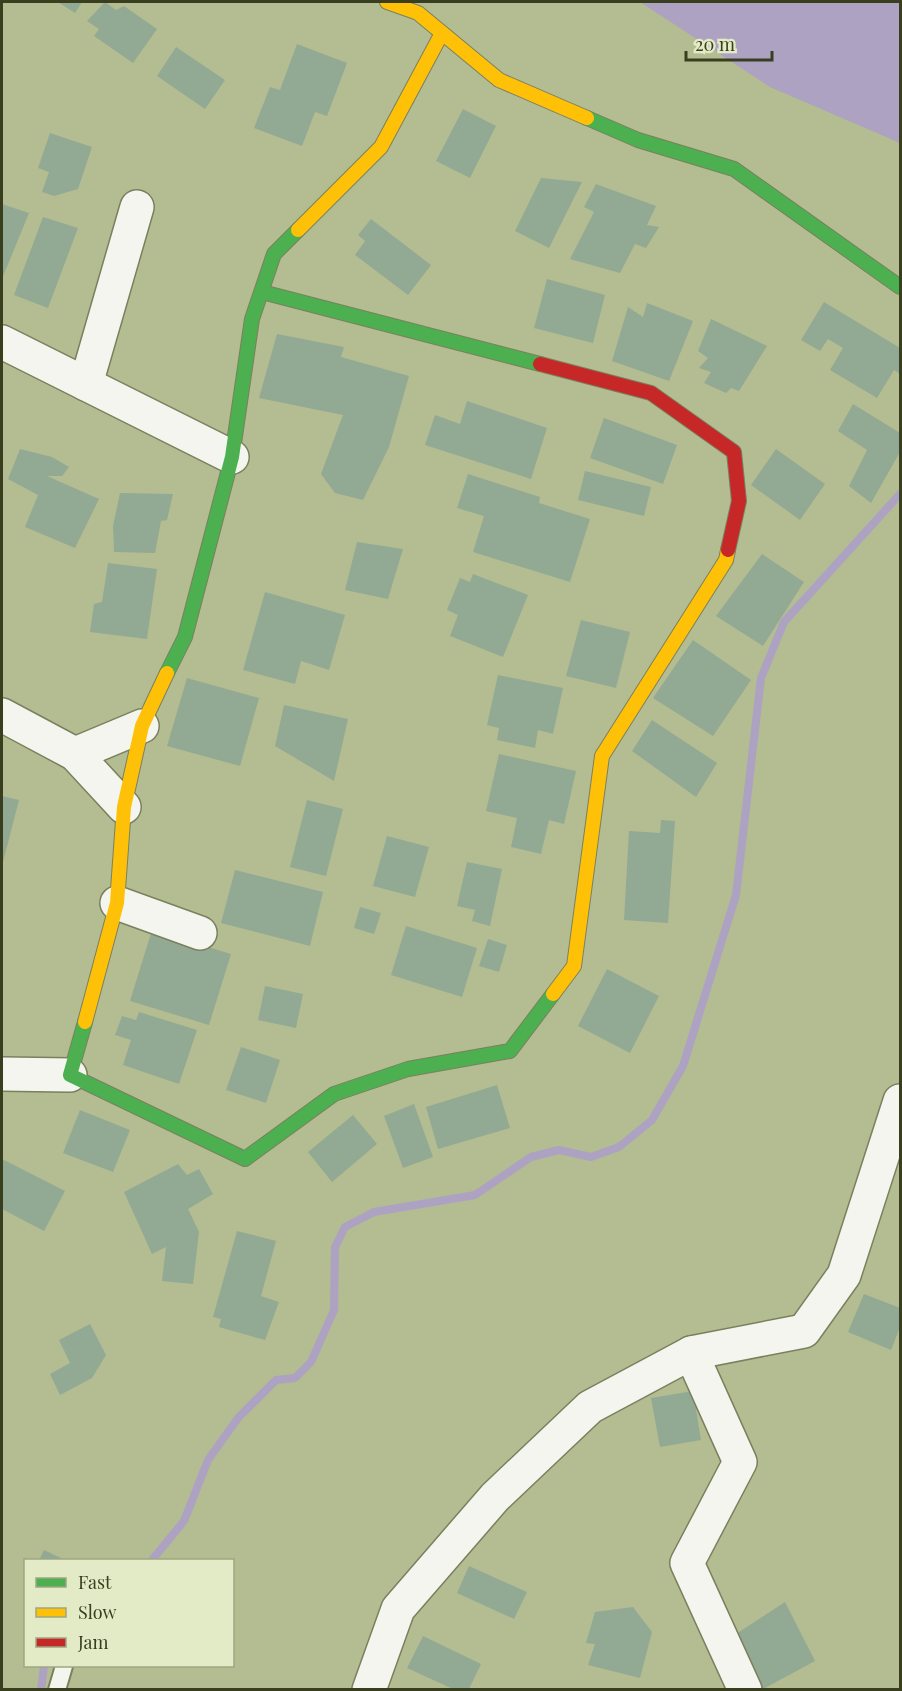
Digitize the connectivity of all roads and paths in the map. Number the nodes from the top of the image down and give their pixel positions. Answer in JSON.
{"nodes":[{"id":1,"x":387,"y":2,"type":"edge"},
{"id":2,"x":442,"y":33,"type":"junction"},
{"id":3,"x":137,"y":207,"type":"dead end"},
{"id":4,"x":900,"y":287,"type":"edge"},
{"id":5,"x":262,"y":292,"type":"junction"},
{"id":6,"x":2,"y":342,"type":"edge"},
{"id":7,"x":86,"y":384,"type":"junction"},
{"id":8,"x":232,"y":457,"type":"junction"},
{"id":9,"x":2,"y":715,"type":"edge"},
{"id":10,"x":142,"y":726,"type":"junction"},
{"id":11,"x":75,"y":754,"type":"junction"},
{"id":12,"x":124,"y":807,"type":"junction"},
{"id":13,"x":117,"y":903,"type":"junction"},
{"id":14,"x":200,"y":933,"type":"dead end"},
{"id":15,"x":2,"y":1074,"type":"edge"},
{"id":16,"x":70,"y":1075,"type":"junction"},
{"id":17,"x":900,"y":1101,"type":"edge"},
{"id":18,"x":691,"y":1353,"type":"junction"},
{"id":19,"x":63,"y":1667,"type":"edge"},
{"id":20,"x":57,"y":1689,"type":"edge"},
{"id":21,"x":369,"y":1689,"type":"edge"},
{"id":22,"x":745,"y":1689,"type":"edge"}],
"edges":[{"from":1,"to":2,"type":"street"},
{"from":2,"to":4,"type":"street"},
{"from":2,"to":5,"type":"street"},
{"from":3,"to":7,"type":"street"},
{"from":5,"to":8,"type":"street"},
{"from":5,"to":16,"type":"street"},
{"from":6,"to":7,"type":"street"},
{"from":7,"to":8,"type":"street"},
{"from":8,"to":10,"type":"street"},
{"from":9,"to":11,"type":"street"},
{"from":10,"to":11,"type":"street"},
{"from":10,"to":12,"type":"street"},
{"from":11,"to":12,"type":"street"},
{"from":12,"to":13,"type":"street"},
{"from":13,"to":14,"type":"street"},
{"from":13,"to":16,"type":"street"},
{"from":15,"to":16,"type":"street"},
{"from":17,"to":18,"type":"street"},
{"from":18,"to":21,"type":"street"},
{"from":18,"to":22,"type":"street"},
{"from":19,"to":20,"type":"lane"}]}
